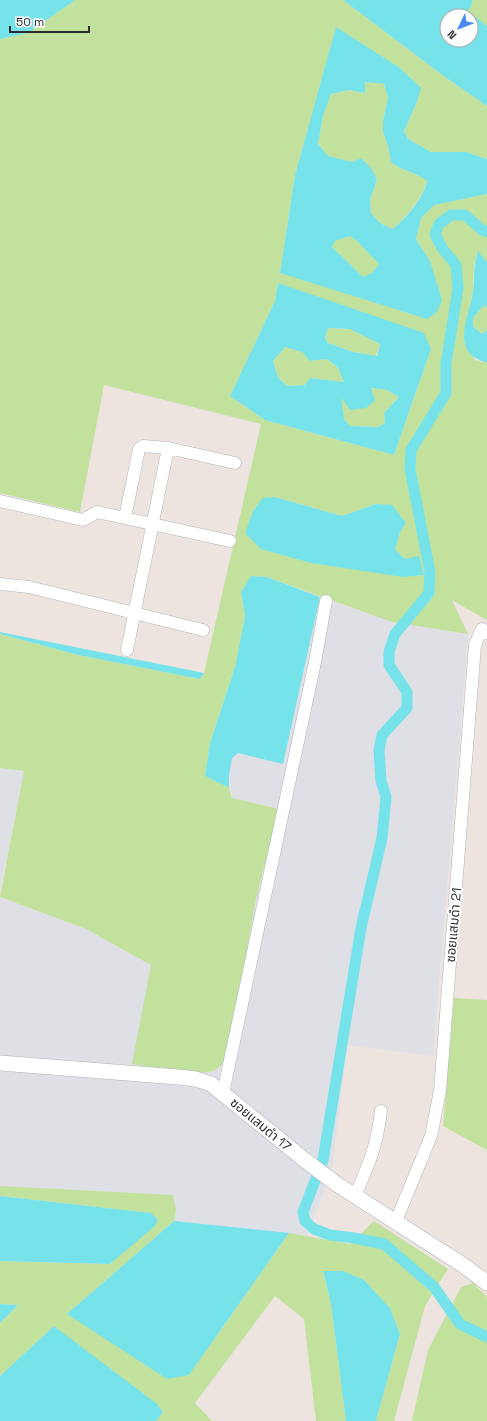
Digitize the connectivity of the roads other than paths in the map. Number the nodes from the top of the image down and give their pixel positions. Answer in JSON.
{"nodes":[{"id":1,"x":168,"y":448,"type":"junction"},
{"id":2,"x":235,"y":463,"type":"dead end"},
{"id":3,"x":0,"y":501,"type":"edge"},
{"id":4,"x":124,"y":518,"type":"junction"},
{"id":5,"x":152,"y":524,"type":"junction"},
{"id":6,"x":230,"y":541,"type":"dead end"},
{"id":7,"x":0,"y":584,"type":"edge"},
{"id":8,"x":326,"y":601,"type":"dead end"},
{"id":9,"x":134,"y":612,"type":"junction"},
{"id":10,"x":203,"y":630,"type":"dead end"},
{"id":11,"x":487,"y":633,"type":"edge"},
{"id":12,"x":127,"y":650,"type":"dead end"},
{"id":13,"x":0,"y":1063,"type":"edge"},
{"id":14,"x":223,"y":1093,"type":"junction"},
{"id":15,"x":380,"y":1111,"type":"dead end"},
{"id":16,"x":355,"y":1196,"type":"junction"},
{"id":17,"x":396,"y":1221,"type":"junction"},
{"id":18,"x":487,"y":1283,"type":"edge"}],
"edges":[{"from":1,"to":2,"type":"street"},
{"from":1,"to":4,"type":"street"},
{"from":1,"to":5,"type":"street"},
{"from":3,"to":4,"type":"street"},
{"from":4,"to":5,"type":"street"},
{"from":5,"to":6,"type":"street"},
{"from":5,"to":9,"type":"street"},
{"from":7,"to":9,"type":"street"},
{"from":8,"to":14,"type":"street"},
{"from":9,"to":10,"type":"street"},
{"from":9,"to":12,"type":"street"},
{"from":11,"to":17,"type":"street","name":"ซอยแสมดำ 21"},
{"from":13,"to":14,"type":"street","name":"ซอยแสมดำ 17"},
{"from":14,"to":16,"type":"street","name":"ซอยแสมดำ 17"},
{"from":15,"to":16,"type":"street"},
{"from":16,"to":17,"type":"street","name":"ซอยแสมดำ 17"},
{"from":17,"to":18,"type":"street","name":"ซอยแสมดำ 17"}]}
